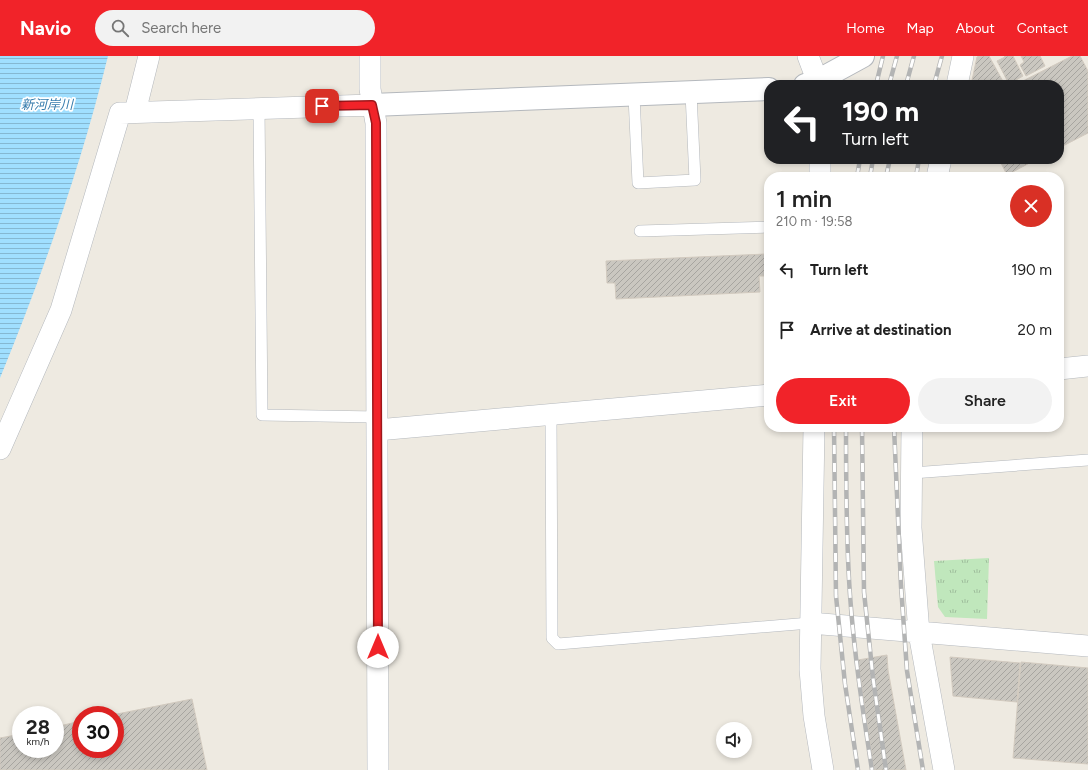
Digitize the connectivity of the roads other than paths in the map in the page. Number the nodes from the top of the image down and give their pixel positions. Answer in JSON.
{"nodes":[{"id":1,"x":149,"y":56,"type":"edge"},
{"id":2,"x":370,"y":56,"type":"edge"},
{"id":3,"x":808,"y":56,"type":"edge"},
{"id":4,"x":963,"y":56,"type":"edge"},
{"id":5,"x":861,"y":57,"type":"edge"},
{"id":6,"x":813,"y":80,"type":"edge"},
{"id":7,"x":819,"y":80,"type":"edge"},
{"id":8,"x":958,"y":80,"type":"edge"},
{"id":9,"x":764,"y":89,"type":"edge"},
{"id":10,"x":691,"y":93,"type":"junction"},
{"id":11,"x":634,"y":96,"type":"junction"},
{"id":12,"x":372,"y":105,"type":"junction"},
{"id":13,"x":259,"y":108,"type":"junction"},
{"id":14,"x":135,"y":112,"type":"junction"},
{"id":15,"x":764,"y":227,"type":"edge"},
{"id":16,"x":640,"y":231,"type":"dead end"},
{"id":17,"x":1088,"y":366,"type":"edge"},
{"id":18,"x":1064,"y":368,"type":"edge"},
{"id":19,"x":764,"y":395,"type":"edge"},
{"id":20,"x":551,"y":414,"type":"junction"},
{"id":21,"x":377,"y":423,"type":"junction"},
{"id":22,"x":814,"y":432,"type":"edge"},
{"id":23,"x":912,"y":432,"type":"edge"},
{"id":24,"x":0,"y":449,"type":"edge"},
{"id":25,"x":1088,"y":460,"type":"edge"},
{"id":26,"x":912,"y":473,"type":"junction"},
{"id":27,"x":810,"y":623,"type":"junction"},
{"id":28,"x":920,"y":633,"type":"junction"},
{"id":29,"x":1088,"y":646,"type":"edge"},
{"id":30,"x":378,"y":770,"type":"edge"},
{"id":31,"x":824,"y":770,"type":"edge"},
{"id":32,"x":944,"y":770,"type":"edge"},
{"id":33,"x":949,"y":770,"type":"edge"}],
"edges":[{"from":1,"to":14,"type":"street"},
{"from":2,"to":12,"type":"street"},
{"from":3,"to":6,"type":"street"},
{"from":4,"to":8,"type":"street"},
{"from":5,"to":7,"type":"street"},
{"from":9,"to":10,"type":"street"},
{"from":10,"to":11,"type":"street"},
{"from":10,"to":11,"type":"lane"},
{"from":11,"to":12,"type":"street"},
{"from":12,"to":13,"type":"street"},
{"from":12,"to":21,"type":"street"},
{"from":13,"to":14,"type":"street"},
{"from":13,"to":21,"type":"lane"},
{"from":14,"to":24,"type":"street"},
{"from":15,"to":16,"type":"lane"},
{"from":17,"to":18,"type":"street"},
{"from":19,"to":20,"type":"street"},
{"from":20,"to":21,"type":"street"},
{"from":20,"to":27,"type":"lane"},
{"from":21,"to":30,"type":"street"},
{"from":22,"to":27,"type":"street"},
{"from":23,"to":26,"type":"street"},
{"from":25,"to":26,"type":"lane"},
{"from":26,"to":28,"type":"street"},
{"from":27,"to":28,"type":"street"},
{"from":27,"to":31,"type":"street"},
{"from":28,"to":29,"type":"street"},
{"from":28,"to":32,"type":"street"},
{"from":32,"to":33,"type":"lane"}]}
